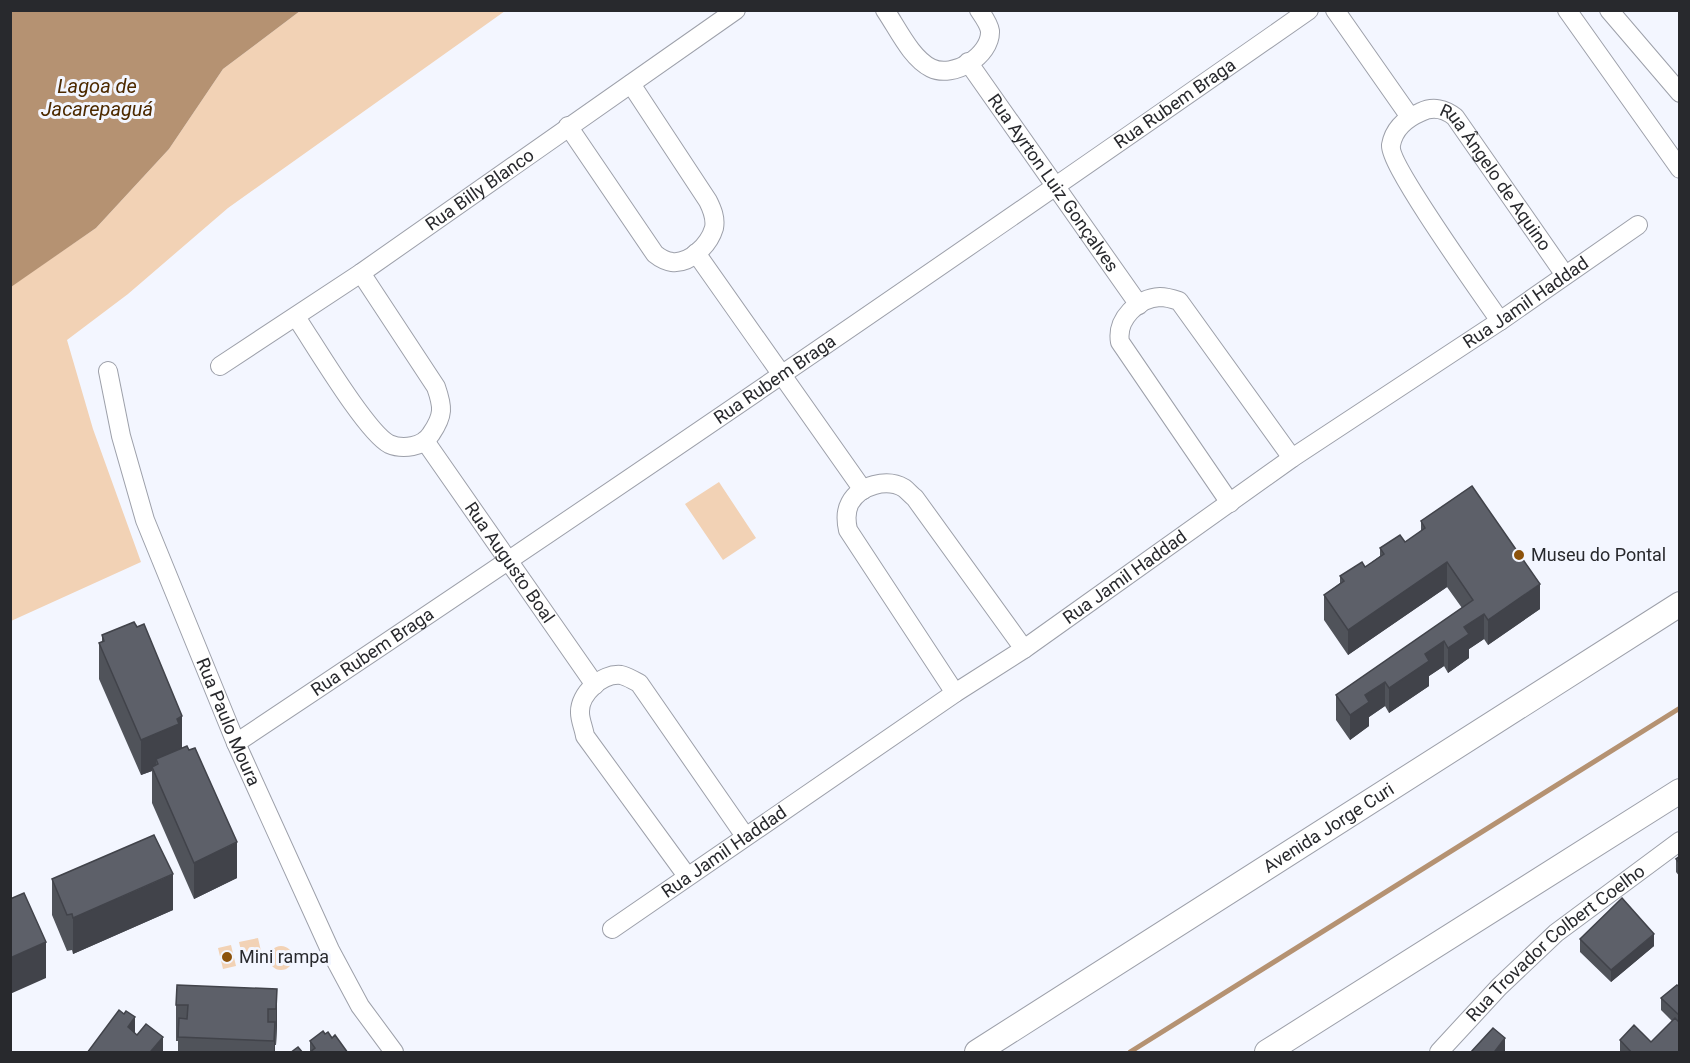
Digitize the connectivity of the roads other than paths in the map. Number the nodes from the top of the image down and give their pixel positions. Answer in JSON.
{"nodes":[{"id":1,"x":736,"y":10,"type":"edge"},
{"id":2,"x":885,"y":10,"type":"edge"},
{"id":3,"x":979,"y":10,"type":"edge"},
{"id":4,"x":1309,"y":10,"type":"edge"},
{"id":5,"x":1335,"y":10,"type":"edge"},
{"id":6,"x":1567,"y":10,"type":"edge"},
{"id":7,"x":1609,"y":10,"type":"edge"},
{"id":8,"x":968,"y":62,"type":"junction"},
{"id":9,"x":631,"y":84,"type":"junction"},
{"id":10,"x":1680,"y":93,"type":"edge"},
{"id":11,"x":1410,"y":117,"type":"junction"},
{"id":12,"x":568,"y":126,"type":"junction"},
{"id":13,"x":1680,"y":169,"type":"edge"},
{"id":14,"x":1056,"y":187,"type":"junction"},
{"id":15,"x":1638,"y":225,"type":"dead end"},
{"id":16,"x":696,"y":253,"type":"junction"},
{"id":17,"x":361,"y":273,"type":"junction"},
{"id":18,"x":1565,"y":275,"type":"junction"},
{"id":19,"x":1139,"y":304,"type":"junction"},
{"id":20,"x":296,"y":317,"type":"junction"},
{"id":21,"x":1500,"y":321,"type":"junction"},
{"id":22,"x":220,"y":366,"type":"dead end"},
{"id":23,"x":108,"y":371,"type":"dead end"},
{"id":24,"x":783,"y":376,"type":"junction"},
{"id":25,"x":425,"y":441,"type":"junction"},
{"id":26,"x":1292,"y":458,"type":"junction"},
{"id":27,"x":864,"y":490,"type":"junction"},
{"id":28,"x":1230,"y":503,"type":"junction"},
{"id":29,"x":509,"y":561,"type":"junction"},
{"id":30,"x":1680,"y":604,"type":"edge"},
{"id":31,"x":1024,"y":649,"type":"junction"},
{"id":32,"x":595,"y":684,"type":"junction"},
{"id":33,"x":955,"y":693,"type":"junction"},
{"id":34,"x":236,"y":743,"type":"junction"},
{"id":35,"x":1680,"y":791,"type":"edge"},
{"id":36,"x":745,"y":836,"type":"junction"},
{"id":37,"x":1680,"y":841,"type":"edge"},
{"id":38,"x":687,"y":876,"type":"junction"},
{"id":39,"x":612,"y":929,"type":"dead end"},
{"id":40,"x":1294,"y":1045,"type":"edge"},
{"id":41,"x":394,"y":1053,"type":"edge"},
{"id":42,"x":977,"y":1053,"type":"edge"},
{"id":43,"x":1267,"y":1053,"type":"edge"},
{"id":44,"x":1439,"y":1053,"type":"edge"}],
"edges":[{"from":1,"to":9,"type":"street","name":"Rua Billy Blanco"},
{"from":2,"to":8,"type":"street"},
{"from":3,"to":8,"type":"street"},
{"from":4,"to":14,"type":"street","name":"Rua Rubem Braga"},
{"from":5,"to":11,"type":"street","name":"Rua Ângelo de Aquino"},
{"from":6,"to":13,"type":"street"},
{"from":7,"to":10,"type":"street"},
{"from":8,"to":14,"type":"street","name":"Rua Ayrton Luiz Gonçalves"},
{"from":9,"to":12,"type":"street","name":"Rua Billy Blanco"},
{"from":9,"to":16,"type":"street"},
{"from":11,"to":18,"type":"street","name":"Rua Ângelo de Aquino"},
{"from":11,"to":21,"type":"street","name":"Rua Ângelo de Aquino"},
{"from":12,"to":16,"type":"street"},
{"from":12,"to":17,"type":"street","name":"Rua Billy Blanco"},
{"from":14,"to":19,"type":"street","name":"Rua Ayrton Luiz Gonçalves"},
{"from":14,"to":24,"type":"street","name":"Rua Rubem Braga"},
{"from":15,"to":18,"type":"street","name":"Rua Jamil Haddad"},
{"from":16,"to":24,"type":"street"},
{"from":17,"to":20,"type":"street","name":"Rua Billy Blanco"},
{"from":17,"to":25,"type":"street"},
{"from":18,"to":21,"type":"street","name":"Rua Jamil Haddad"},
{"from":19,"to":26,"type":"street"},
{"from":19,"to":28,"type":"street"},
{"from":20,"to":22,"type":"street","name":"Rua Billy Blanco"},
{"from":20,"to":25,"type":"street"},
{"from":21,"to":26,"type":"street","name":"Rua Jamil Haddad"},
{"from":23,"to":34,"type":"street","name":"Rua Paulo Moura"},
{"from":24,"to":27,"type":"street"},
{"from":24,"to":29,"type":"street","name":"Rua Rubem Braga"},
{"from":25,"to":29,"type":"street","name":"Rua Augusto Boal"},
{"from":26,"to":28,"type":"street","name":"Rua Jamil Haddad"},
{"from":27,"to":31,"type":"street"},
{"from":27,"to":33,"type":"street"},
{"from":28,"to":31,"type":"street","name":"Rua Jamil Haddad"},
{"from":29,"to":32,"type":"street","name":"Rua Augusto Boal"},
{"from":29,"to":34,"type":"street","name":"Rua Rubem Braga"},
{"from":30,"to":42,"type":"street","name":"Avenida Jorge Curi"},
{"from":31,"to":33,"type":"street","name":"Rua Jamil Haddad"},
{"from":32,"to":36,"type":"street"},
{"from":32,"to":38,"type":"street"},
{"from":33,"to":36,"type":"street","name":"Rua Jamil Haddad"},
{"from":34,"to":41,"type":"street","name":"Rua Paulo Moura"},
{"from":35,"to":40,"type":"street"},
{"from":36,"to":38,"type":"street","name":"Rua Jamil Haddad"},
{"from":37,"to":44,"type":"street","name":"Rua Trovador Colbert Coelho"},
{"from":38,"to":39,"type":"street","name":"Rua Jamil Haddad"},
{"from":40,"to":43,"type":"street"}]}
